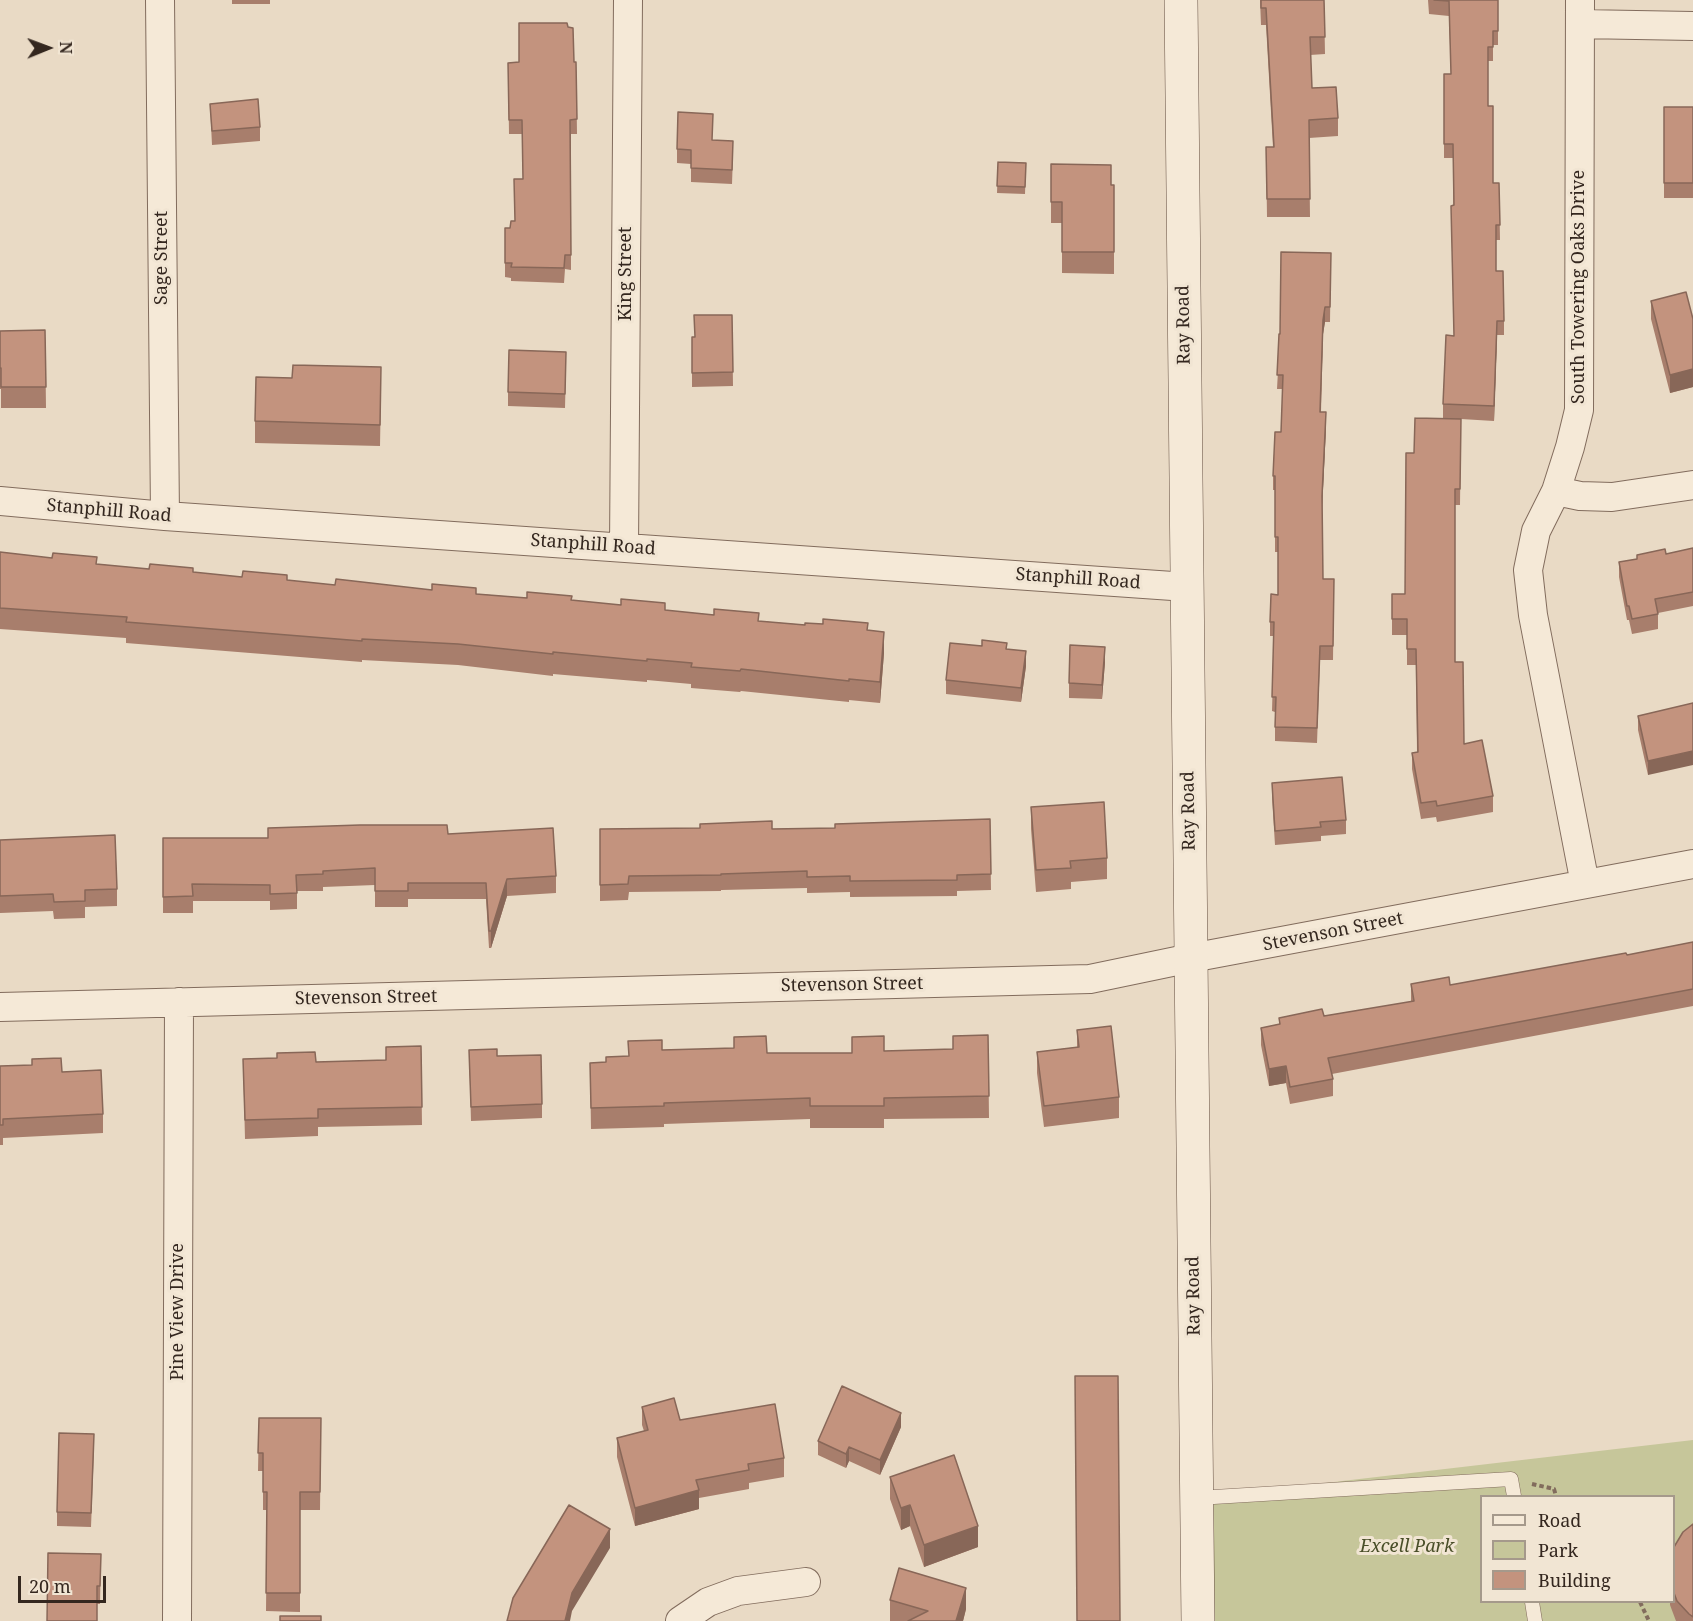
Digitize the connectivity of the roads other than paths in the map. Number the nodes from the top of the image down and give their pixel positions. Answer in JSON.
{"nodes":[{"id":1,"x":160,"y":0,"type":"edge"},
{"id":2,"x":628,"y":0,"type":"edge"},
{"id":3,"x":1181,"y":0,"type":"edge"},
{"id":4,"x":1580,"y":12,"type":"edge"},
{"id":5,"x":1693,"y":26,"type":"edge"},
{"id":6,"x":1693,"y":485,"type":"edge"},
{"id":7,"x":1556,"y":491,"type":"junction"},
{"id":8,"x":0,"y":501,"type":"edge"},
{"id":9,"x":165,"y":516,"type":"junction"},
{"id":10,"x":624,"y":548,"type":"junction"},
{"id":11,"x":1187,"y":586,"type":"junction"},
{"id":12,"x":1693,"y":864,"type":"edge"},
{"id":13,"x":1585,"y":884,"type":"junction"},
{"id":14,"x":1191,"y":958,"type":"junction"},
{"id":15,"x":179,"y":1002,"type":"junction"},
{"id":16,"x":0,"y":1007,"type":"edge"},
{"id":17,"x":1514,"y":1495,"type":"edge"},
{"id":18,"x":1197,"y":1498,"type":"junction"},
{"id":19,"x":807,"y":1582,"type":"dead end"},
{"id":20,"x":1532,"y":1603,"type":"edge"},
{"id":21,"x":177,"y":1621,"type":"edge"},
{"id":22,"x":680,"y":1621,"type":"edge"},
{"id":23,"x":1198,"y":1621,"type":"edge"},
{"id":24,"x":1535,"y":1621,"type":"edge"}],
"edges":[{"from":1,"to":9,"type":"street","name":"Sage Street"},
{"from":2,"to":10,"type":"street","name":"King Street"},
{"from":3,"to":11,"type":"street","name":"Ray Road"},
{"from":4,"to":5,"type":"street"},
{"from":4,"to":7,"type":"street","name":"South Towering Oaks Drive"},
{"from":6,"to":7,"type":"street"},
{"from":7,"to":13,"type":"street","name":"South Towering Oaks Drive"},
{"from":8,"to":9,"type":"street","name":"Stanphill Road"},
{"from":9,"to":10,"type":"street","name":"Stanphill Road"},
{"from":10,"to":11,"type":"street","name":"Stanphill Road"},
{"from":11,"to":14,"type":"street","name":"Ray Road"},
{"from":12,"to":13,"type":"street","name":"Stevenson Street"},
{"from":13,"to":14,"type":"street","name":"Stevenson Street"},
{"from":14,"to":15,"type":"street","name":"Stevenson Street"},
{"from":14,"to":18,"type":"street","name":"Ray Road"},
{"from":15,"to":16,"type":"street","name":"Stevenson Street"},
{"from":15,"to":21,"type":"street","name":"Pine View Drive"},
{"from":17,"to":18,"type":"lane"},
{"from":18,"to":23,"type":"street","name":"Ray Road"},
{"from":19,"to":22,"type":"street"},
{"from":20,"to":24,"type":"lane"}]}
